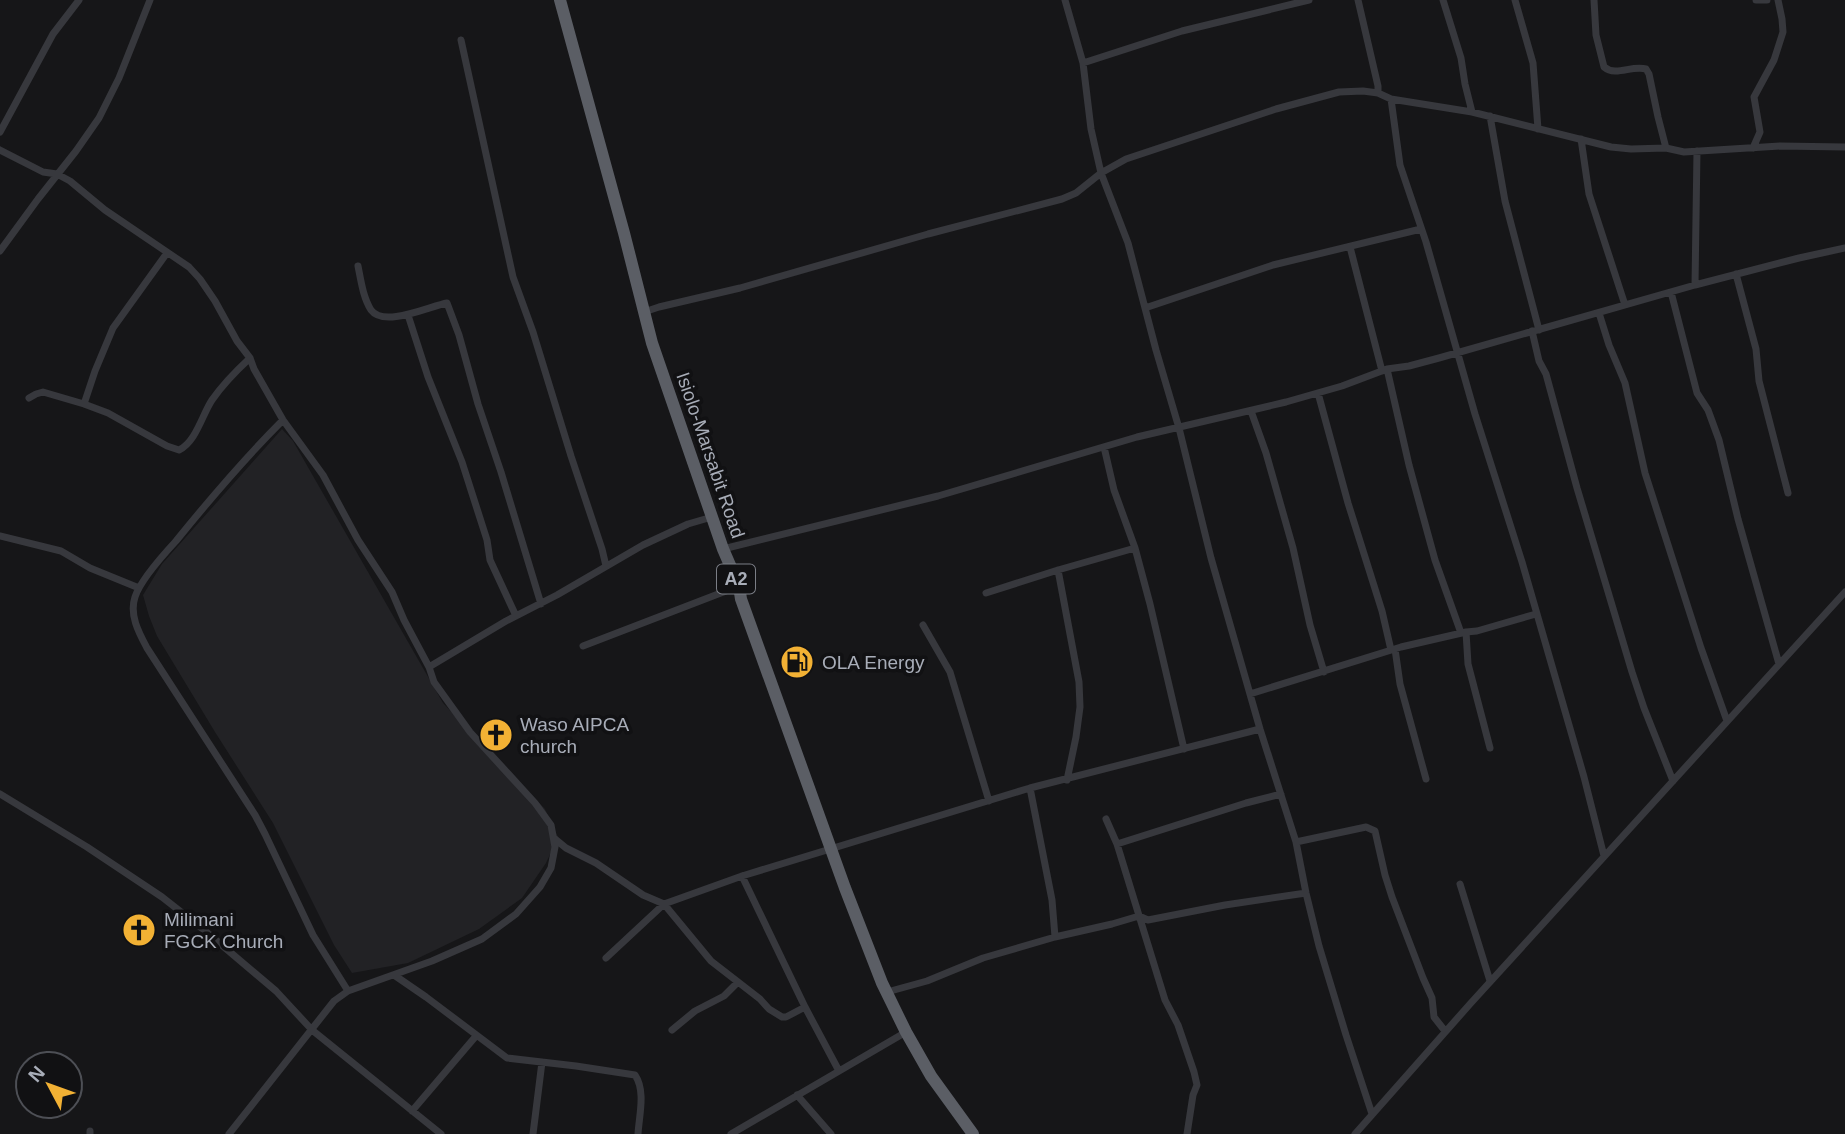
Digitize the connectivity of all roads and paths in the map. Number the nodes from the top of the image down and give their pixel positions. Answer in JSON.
{"nodes":[{"id":1,"x":79,"y":0,"type":"edge"},
{"id":2,"x":150,"y":0,"type":"edge"},
{"id":3,"x":560,"y":0,"type":"edge"},
{"id":4,"x":1065,"y":0,"type":"edge"},
{"id":5,"x":1309,"y":0,"type":"edge"},
{"id":6,"x":1359,"y":0,"type":"edge"},
{"id":7,"x":1443,"y":0,"type":"edge"},
{"id":8,"x":1515,"y":0,"type":"edge"},
{"id":9,"x":1594,"y":0,"type":"edge"},
{"id":10,"x":1756,"y":0,"type":"edge"},
{"id":11,"x":1767,"y":0,"type":"edge"},
{"id":12,"x":1778,"y":0,"type":"edge"},
{"id":13,"x":461,"y":40,"type":"dead end"},
{"id":14,"x":1083,"y":63,"type":"junction"},
{"id":15,"x":1378,"y":93,"type":"junction"},
{"id":16,"x":1391,"y":99,"type":"junction"},
{"id":17,"x":1472,"y":112,"type":"junction"},
{"id":18,"x":1490,"y":116,"type":"junction"},
{"id":19,"x":1538,"y":129,"type":"junction"},
{"id":20,"x":0,"y":132,"type":"edge"},
{"id":21,"x":1581,"y":139,"type":"junction"},
{"id":22,"x":1845,"y":147,"type":"edge"},
{"id":23,"x":1667,"y":148,"type":"junction"},
{"id":24,"x":1754,"y":148,"type":"junction"},
{"id":25,"x":0,"y":150,"type":"edge"},
{"id":26,"x":1697,"y":151,"type":"junction"},
{"id":27,"x":1101,"y":173,"type":"junction"},
{"id":28,"x":57,"y":174,"type":"junction"},
{"id":29,"x":1421,"y":229,"type":"junction"},
{"id":30,"x":1350,"y":247,"type":"junction"},
{"id":31,"x":1845,"y":248,"type":"edge"},
{"id":32,"x":0,"y":251,"type":"edge"},
{"id":33,"x":167,"y":253,"type":"junction"},
{"id":34,"x":358,"y":266,"type":"dead end"},
{"id":35,"x":1737,"y":274,"type":"junction"},
{"id":36,"x":1695,"y":285,"type":"junction"},
{"id":37,"x":1671,"y":292,"type":"junction"},
{"id":38,"x":1625,"y":305,"type":"junction"},
{"id":39,"x":1145,"y":308,"type":"junction"},
{"id":40,"x":644,"y":312,"type":"junction"},
{"id":41,"x":1599,"y":313,"type":"junction"},
{"id":42,"x":408,"y":315,"type":"junction"},
{"id":43,"x":1535,"y":330,"type":"junction"},
{"id":44,"x":1459,"y":353,"type":"junction"},
{"id":45,"x":250,"y":358,"type":"junction"},
{"id":46,"x":1385,"y":370,"type":"junction"},
{"id":47,"x":1318,"y":393,"type":"junction"},
{"id":48,"x":29,"y":398,"type":"dead end"},
{"id":49,"x":84,"y":404,"type":"junction"},
{"id":50,"x":1251,"y":411,"type":"junction"},
{"id":51,"x":283,"y":420,"type":"junction"},
{"id":52,"x":1179,"y":428,"type":"junction"},
{"id":53,"x":1104,"y":447,"type":"junction"},
{"id":54,"x":1788,"y":493,"type":"dead end"},
{"id":55,"x":712,"y":517,"type":"junction"},
{"id":56,"x":0,"y":536,"type":"edge"},
{"id":57,"x":1135,"y":548,"type":"junction"},
{"id":58,"x":723,"y":549,"type":"junction"},
{"id":59,"x":606,"y":566,"type":"junction"},
{"id":60,"x":1058,"y":570,"type":"junction"},
{"id":61,"x":739,"y":586,"type":"junction"},
{"id":62,"x":139,"y":588,"type":"junction"},
{"id":63,"x":1845,"y":592,"type":"edge"},
{"id":64,"x":986,"y":593,"type":"dead end"},
{"id":65,"x":541,"y":604,"type":"junction"},
{"id":66,"x":1536,"y":614,"type":"junction"},
{"id":67,"x":516,"y":616,"type":"junction"},
{"id":68,"x":923,"y":625,"type":"dead end"},
{"id":69,"x":1463,"y":632,"type":"junction"},
{"id":70,"x":583,"y":646,"type":"dead end"},
{"id":71,"x":1393,"y":650,"type":"junction"},
{"id":72,"x":1779,"y":664,"type":"junction"},
{"id":73,"x":429,"y":667,"type":"junction"},
{"id":74,"x":1324,"y":672,"type":"junction"},
{"id":75,"x":1250,"y":694,"type":"junction"},
{"id":76,"x":1727,"y":721,"type":"junction"},
{"id":77,"x":1260,"y":729,"type":"junction"},
{"id":78,"x":1490,"y":748,"type":"dead end"},
{"id":79,"x":1184,"y":749,"type":"junction"},
{"id":80,"x":1426,"y":779,"type":"dead end"},
{"id":81,"x":1068,"y":780,"type":"junction"},
{"id":82,"x":1673,"y":781,"type":"junction"},
{"id":83,"x":1030,"y":788,"type":"junction"},
{"id":84,"x":0,"y":794,"type":"edge"},
{"id":85,"x":1281,"y":794,"type":"junction"},
{"id":86,"x":989,"y":801,"type":"junction"},
{"id":87,"x":1106,"y":819,"type":"dead end"},
{"id":88,"x":555,"y":839,"type":"junction"},
{"id":89,"x":1296,"y":842,"type":"junction"},
{"id":90,"x":1117,"y":844,"type":"junction"},
{"id":91,"x":831,"y":848,"type":"junction"},
{"id":92,"x":1604,"y":856,"type":"junction"},
{"id":93,"x":742,"y":876,"type":"junction"},
{"id":94,"x":1460,"y":884,"type":"dead end"},
{"id":95,"x":1306,"y":894,"type":"junction"},
{"id":96,"x":664,"y":904,"type":"junction"},
{"id":97,"x":1139,"y":916,"type":"junction"},
{"id":98,"x":1055,"y":937,"type":"junction"},
{"id":99,"x":606,"y":958,"type":"dead end"},
{"id":100,"x":394,"y":975,"type":"junction"},
{"id":101,"x":1490,"y":981,"type":"junction"},
{"id":102,"x":737,"y":982,"type":"junction"},
{"id":103,"x":348,"y":991,"type":"junction"},
{"id":104,"x":887,"y":992,"type":"junction"},
{"id":105,"x":805,"y":1006,"type":"junction"},
{"id":106,"x":312,"y":1030,"type":"junction"},
{"id":107,"x":672,"y":1030,"type":"dead end"},
{"id":108,"x":906,"y":1031,"type":"junction"},
{"id":109,"x":1445,"y":1031,"type":"junction"},
{"id":110,"x":476,"y":1036,"type":"junction"},
{"id":111,"x":542,"y":1062,"type":"junction"},
{"id":112,"x":839,"y":1071,"type":"junction"},
{"id":113,"x":797,"y":1095,"type":"junction"},
{"id":114,"x":412,"y":1111,"type":"junction"},
{"id":115,"x":1372,"y":1114,"type":"junction"},
{"id":116,"x":229,"y":1134,"type":"edge"},
{"id":117,"x":441,"y":1134,"type":"edge"},
{"id":118,"x":533,"y":1134,"type":"edge"},
{"id":119,"x":638,"y":1134,"type":"edge"},
{"id":120,"x":731,"y":1134,"type":"edge"},
{"id":121,"x":831,"y":1134,"type":"edge"},
{"id":122,"x":973,"y":1134,"type":"edge"},
{"id":123,"x":1187,"y":1134,"type":"edge"},
{"id":124,"x":1354,"y":1134,"type":"edge"}],
"edges":[{"from":1,"to":20,"type":"street"},
{"from":2,"to":28,"type":"street"},
{"from":3,"to":40,"type":"highway","name":"Isiolo-Marsabit Road","number":"A2"},
{"from":4,"to":14,"type":"street"},
{"from":5,"to":14,"type":"street"},
{"from":6,"to":15,"type":"street"},
{"from":7,"to":17,"type":"street"},
{"from":8,"to":19,"type":"street"},
{"from":9,"to":23,"type":"street"},
{"from":10,"to":11,"type":"street"},
{"from":12,"to":24,"type":"street"},
{"from":13,"to":59,"type":"street"},
{"from":14,"to":27,"type":"street"},
{"from":15,"to":16,"type":"street"},
{"from":15,"to":27,"type":"street"},
{"from":16,"to":17,"type":"street"},
{"from":16,"to":29,"type":"street"},
{"from":17,"to":18,"type":"street"},
{"from":18,"to":19,"type":"street"},
{"from":18,"to":43,"type":"street"},
{"from":19,"to":21,"type":"street"},
{"from":21,"to":23,"type":"street"},
{"from":21,"to":38,"type":"street"},
{"from":22,"to":24,"type":"street"},
{"from":23,"to":26,"type":"street"},
{"from":24,"to":26,"type":"street"},
{"from":25,"to":28,"type":"street"},
{"from":26,"to":36,"type":"street"},
{"from":27,"to":39,"type":"street"},
{"from":27,"to":40,"type":"street"},
{"from":28,"to":32,"type":"street"},
{"from":28,"to":33,"type":"street"},
{"from":29,"to":30,"type":"street"},
{"from":29,"to":44,"type":"street"},
{"from":30,"to":39,"type":"street"},
{"from":30,"to":46,"type":"street"},
{"from":31,"to":35,"type":"street"},
{"from":33,"to":45,"type":"street"},
{"from":33,"to":49,"type":"street"},
{"from":34,"to":42,"type":"street"},
{"from":35,"to":36,"type":"street"},
{"from":35,"to":54,"type":"street"},
{"from":36,"to":37,"type":"street"},
{"from":37,"to":38,"type":"street"},
{"from":37,"to":72,"type":"street"},
{"from":38,"to":41,"type":"street"},
{"from":39,"to":52,"type":"street"},
{"from":40,"to":55,"type":"highway","name":"Isiolo-Marsabit Road","number":"A2"},
{"from":41,"to":43,"type":"street"},
{"from":41,"to":76,"type":"street"},
{"from":42,"to":65,"type":"street"},
{"from":42,"to":67,"type":"street"},
{"from":43,"to":44,"type":"street"},
{"from":43,"to":82,"type":"street"},
{"from":44,"to":46,"type":"street"},
{"from":44,"to":66,"type":"street"},
{"from":45,"to":49,"type":"street"},
{"from":45,"to":51,"type":"street"},
{"from":46,"to":47,"type":"street"},
{"from":46,"to":69,"type":"street"},
{"from":47,"to":50,"type":"street"},
{"from":47,"to":71,"type":"street"},
{"from":48,"to":49,"type":"street"},
{"from":50,"to":52,"type":"street"},
{"from":50,"to":74,"type":"street"},
{"from":51,"to":62,"type":"street"},
{"from":51,"to":73,"type":"street"},
{"from":52,"to":53,"type":"street"},
{"from":52,"to":75,"type":"street"},
{"from":53,"to":57,"type":"street"},
{"from":53,"to":58,"type":"street"},
{"from":55,"to":58,"type":"highway","name":"Isiolo-Marsabit Road","number":"A2"},
{"from":55,"to":59,"type":"street"},
{"from":56,"to":62,"type":"street"},
{"from":57,"to":60,"type":"street"},
{"from":57,"to":79,"type":"street"},
{"from":58,"to":61,"type":"highway","name":"Isiolo-Marsabit Road","number":"A2"},
{"from":59,"to":65,"type":"street"},
{"from":60,"to":64,"type":"street"},
{"from":60,"to":81,"type":"street"},
{"from":61,"to":70,"type":"street"},
{"from":61,"to":91,"type":"highway","name":"Isiolo-Marsabit Road","number":"A2"},
{"from":62,"to":103,"type":"street"},
{"from":63,"to":72,"type":"street"},
{"from":65,"to":67,"type":"street"},
{"from":66,"to":69,"type":"street"},
{"from":66,"to":92,"type":"street"},
{"from":67,"to":73,"type":"street"},
{"from":68,"to":86,"type":"street"},
{"from":69,"to":71,"type":"street"},
{"from":69,"to":78,"type":"street"},
{"from":71,"to":74,"type":"street"},
{"from":71,"to":80,"type":"street"},
{"from":72,"to":76,"type":"street"},
{"from":73,"to":88,"type":"street"},
{"from":74,"to":75,"type":"street"},
{"from":75,"to":77,"type":"street"},
{"from":76,"to":82,"type":"street"},
{"from":77,"to":79,"type":"street"},
{"from":77,"to":85,"type":"street"},
{"from":79,"to":81,"type":"street"},
{"from":81,"to":83,"type":"street"},
{"from":82,"to":92,"type":"street"},
{"from":83,"to":86,"type":"street"},
{"from":83,"to":98,"type":"street"},
{"from":84,"to":106,"type":"street"},
{"from":85,"to":89,"type":"street"},
{"from":85,"to":90,"type":"street"},
{"from":86,"to":91,"type":"street"},
{"from":87,"to":90,"type":"street"},
{"from":88,"to":96,"type":"street"},
{"from":88,"to":100,"type":"street"},
{"from":89,"to":95,"type":"street"},
{"from":89,"to":109,"type":"street"},
{"from":90,"to":97,"type":"street"},
{"from":91,"to":93,"type":"street"},
{"from":91,"to":104,"type":"highway","name":"Isiolo-Marsabit Road","number":"A2"},
{"from":92,"to":101,"type":"street"},
{"from":93,"to":96,"type":"street"},
{"from":93,"to":105,"type":"street"},
{"from":94,"to":101,"type":"street"},
{"from":95,"to":97,"type":"street"},
{"from":95,"to":115,"type":"street"},
{"from":96,"to":99,"type":"street"},
{"from":96,"to":102,"type":"street"},
{"from":97,"to":98,"type":"street"},
{"from":97,"to":123,"type":"street"},
{"from":98,"to":104,"type":"street"},
{"from":100,"to":103,"type":"street"},
{"from":100,"to":110,"type":"street"},
{"from":101,"to":109,"type":"street"},
{"from":102,"to":105,"type":"street"},
{"from":102,"to":107,"type":"street"},
{"from":103,"to":106,"type":"street"},
{"from":104,"to":108,"type":"highway","name":"Isiolo-Marsabit Road","number":"A2"},
{"from":105,"to":112,"type":"street"},
{"from":106,"to":114,"type":"street"},
{"from":106,"to":116,"type":"street"},
{"from":108,"to":112,"type":"street"},
{"from":108,"to":122,"type":"highway","name":"Isiolo-Marsabit Road","number":"A2"},
{"from":109,"to":115,"type":"street"},
{"from":110,"to":111,"type":"street"},
{"from":110,"to":114,"type":"street"},
{"from":111,"to":118,"type":"street"},
{"from":111,"to":119,"type":"street"},
{"from":112,"to":113,"type":"street"},
{"from":113,"to":120,"type":"street"},
{"from":113,"to":121,"type":"street"},
{"from":114,"to":117,"type":"street"},
{"from":115,"to":124,"type":"street"}]}
